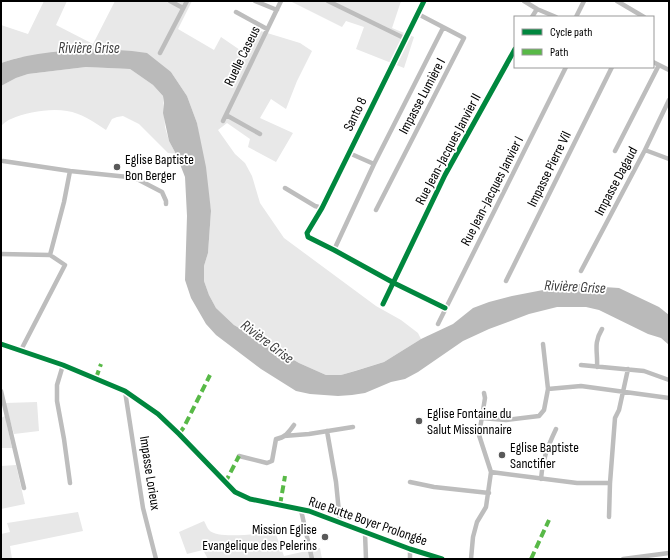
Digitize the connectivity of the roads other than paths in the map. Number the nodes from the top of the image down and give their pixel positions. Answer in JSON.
{"nodes":[{"id":1,"x":170,"y":1,"type":"edge"},
{"id":2,"x":187,"y":1,"type":"edge"},
{"id":3,"x":255,"y":1,"type":"edge"},
{"id":4,"x":281,"y":1,"type":"edge"},
{"id":5,"x":328,"y":1,"type":"edge"},
{"id":6,"x":424,"y":1,"type":"edge"},
{"id":7,"x":524,"y":1,"type":"edge"},
{"id":8,"x":584,"y":1,"type":"edge"},
{"id":9,"x":619,"y":2,"type":"edge"},
{"id":10,"x":183,"y":8,"type":"junction"},
{"id":11,"x":537,"y":9,"type":"junction"},
{"id":12,"x":276,"y":10,"type":"junction"},
{"id":13,"x":236,"y":12,"type":"dead end"},
{"id":14,"x":418,"y":14,"type":"junction"},
{"id":15,"x":533,"y":16,"type":"edge"},
{"id":16,"x":554,"y":16,"type":"edge"},
{"id":17,"x":576,"y":16,"type":"edge"},
{"id":18,"x":642,"y":16,"type":"edge"},
{"id":19,"x":444,"y":28,"type":"junction"},
{"id":20,"x":267,"y":29,"type":"junction"},
{"id":21,"x":406,"y":39,"type":"junction"},
{"id":22,"x":514,"y":51,"type":"edge"},
{"id":23,"x":160,"y":53,"type":"dead end"},
{"id":24,"x":654,"y":62,"type":"edge"},
{"id":25,"x":659,"y":65,"type":"junction"},
{"id":26,"x":565,"y":68,"type":"edge"},
{"id":27,"x":612,"y":68,"type":"edge"},
{"id":28,"x":669,"y":70,"type":"edge"},
{"id":29,"x":669,"y":100,"type":"edge"},
{"id":30,"x":226,"y":115,"type":"junction"},
{"id":31,"x":223,"y":122,"type":"dead end"},
{"id":32,"x":260,"y":134,"type":"dead end"},
{"id":33,"x":615,"y":150,"type":"dead end"},
{"id":34,"x":645,"y":150,"type":"junction"},
{"id":35,"x":349,"y":153,"type":"junction"},
{"id":36,"x":669,"y":159,"type":"edge"},
{"id":37,"x":3,"y":161,"type":"dead end"},
{"id":38,"x":374,"y":164,"type":"junction"},
{"id":39,"x":70,"y":171,"type":"junction"},
{"id":40,"x":285,"y":188,"type":"dead end"},
{"id":41,"x":166,"y":204,"type":"dead end"},
{"id":42,"x":322,"y":208,"type":"junction"},
{"id":43,"x":376,"y":210,"type":"dead end"},
{"id":44,"x":334,"y":250,"type":"junction"},
{"id":45,"x":1,"y":254,"type":"edge"},
{"id":46,"x":50,"y":255,"type":"junction"},
{"id":47,"x":581,"y":271,"type":"dead end"},
{"id":48,"x":506,"y":282,"type":"dead end"},
{"id":49,"x":394,"y":283,"type":"junction"},
{"id":50,"x":384,"y":304,"type":"dead end"},
{"id":51,"x":445,"y":308,"type":"junction"},
{"id":52,"x":438,"y":324,"type":"dead end"},
{"id":53,"x":602,"y":329,"type":"dead end"},
{"id":54,"x":1,"y":344,"type":"edge"},
{"id":55,"x":543,"y":344,"type":"dead end"},
{"id":56,"x":21,"y":350,"type":"junction"},
{"id":57,"x":63,"y":365,"type":"junction"},
{"id":58,"x":581,"y":365,"type":"dead end"},
{"id":59,"x":597,"y":366,"type":"junction"},
{"id":60,"x":628,"y":369,"type":"junction"},
{"id":61,"x":669,"y":380,"type":"edge"},
{"id":62,"x":548,"y":389,"type":"junction"},
{"id":63,"x":1,"y":391,"type":"edge"},
{"id":64,"x":125,"y":391,"type":"junction"},
{"id":65,"x":622,"y":392,"type":"junction"},
{"id":66,"x":484,"y":393,"type":"dead end"},
{"id":67,"x":669,"y":398,"type":"edge"},
{"id":68,"x":481,"y":418,"type":"junction"},
{"id":69,"x":294,"y":425,"type":"dead end"},
{"id":70,"x":353,"y":427,"type":"dead end"},
{"id":71,"x":556,"y":429,"type":"dead end"},
{"id":72,"x":327,"y":431,"type":"junction"},
{"id":73,"x":284,"y":436,"type":"junction"},
{"id":74,"x":239,"y":456,"type":"dead end"},
{"id":75,"x":491,"y":472,"type":"junction"},
{"id":76,"x":541,"y":479,"type":"junction"},
{"id":77,"x":410,"y":482,"type":"dead end"},
{"id":78,"x":70,"y":483,"type":"dead end"},
{"id":79,"x":610,"y":483,"type":"junction"},
{"id":80,"x":24,"y":488,"type":"dead end"},
{"id":81,"x":489,"y":493,"type":"junction"},
{"id":82,"x":301,"y":510,"type":"junction"},
{"id":83,"x":609,"y":517,"type":"dead end"},
{"id":84,"x":340,"y":522,"type":"junction"},
{"id":85,"x":365,"y":533,"type":"junction"},
{"id":86,"x":410,"y":549,"type":"junction"},
{"id":87,"x":669,"y":553,"type":"edge"},
{"id":88,"x":156,"y":559,"type":"edge"},
{"id":89,"x":312,"y":559,"type":"edge"},
{"id":90,"x":366,"y":559,"type":"edge"},
{"id":91,"x":410,"y":559,"type":"edge"},
{"id":92,"x":442,"y":559,"type":"edge"},
{"id":93,"x":471,"y":559,"type":"edge"},
{"id":94,"x":623,"y":559,"type":"edge"}],
"edges":[{"from":1,"to":10,"type":"street"},
{"from":2,"to":10,"type":"street"},
{"from":3,"to":12,"type":"street"},
{"from":4,"to":12,"type":"street","name":"Ruelle Caseus"},
{"from":5,"to":21,"type":"street"},
{"from":6,"to":14,"type":"street","name":"Santo 8"},
{"from":7,"to":11,"type":"street"},
{"from":8,"to":17,"type":"street"},
{"from":9,"to":18,"type":"street"},
{"from":10,"to":23,"type":"street"},
{"from":11,"to":15,"type":"street"},
{"from":11,"to":16,"type":"street"},
{"from":12,"to":20,"type":"street","name":"Ruelle Caseus"},
{"from":13,"to":20,"type":"street"},
{"from":14,"to":19,"type":"street","name":"Impasse Lumière I"},
{"from":14,"to":21,"type":"street","name":"Santo 8"},
{"from":19,"to":38,"type":"street"},
{"from":19,"to":43,"type":"street","name":"Impasse Lumière I"},
{"from":20,"to":30,"type":"street","name":"Ruelle Caseus"},
{"from":21,"to":35,"type":"street","name":"Santo 8"},
{"from":22,"to":49,"type":"street","name":"Rue Jean-Jacques Janvier II"},
{"from":24,"to":25,"type":"street"},
{"from":25,"to":28,"type":"street"},
{"from":25,"to":33,"type":"street"},
{"from":26,"to":51,"type":"street","name":"Rue Jean-Jacques Janvier I"},
{"from":27,"to":48,"type":"street","name":"Impasse Pierre Vil"},
{"from":29,"to":34,"type":"street","name":"Impasse Dagaud"},
{"from":30,"to":31,"type":"street","name":"Ruelle Caseus"},
{"from":30,"to":32,"type":"street"},
{"from":34,"to":36,"type":"street"},
{"from":34,"to":47,"type":"street","name":"Impasse Dagaud"},
{"from":35,"to":38,"type":"street"},
{"from":35,"to":42,"type":"street","name":"Santo 8"},
{"from":37,"to":39,"type":"street"},
{"from":38,"to":44,"type":"street"},
{"from":39,"to":41,"type":"street"},
{"from":39,"to":46,"type":"street"},
{"from":40,"to":42,"type":"street"},
{"from":42,"to":44,"type":"street","name":"Santo 8"},
{"from":44,"to":49,"type":"street"},
{"from":45,"to":46,"type":"street"},
{"from":46,"to":56,"type":"street"},
{"from":49,"to":50,"type":"street","name":"Rue Jean-Jacques Janvier II"},
{"from":49,"to":51,"type":"street"},
{"from":51,"to":52,"type":"street","name":"Rue Jean-Jacques Janvier I"},
{"from":53,"to":59,"type":"street"},
{"from":54,"to":56,"type":"street","name":"Rue Butte Boyer Prolongée"},
{"from":55,"to":62,"type":"street"},
{"from":56,"to":57,"type":"street","name":"Rue Butte Boyer Prolongée"},
{"from":57,"to":64,"type":"street","name":"Rue Butte Boyer Prolongée"},
{"from":57,"to":78,"type":"street"},
{"from":58,"to":59,"type":"street"},
{"from":59,"to":60,"type":"street"},
{"from":60,"to":61,"type":"street"},
{"from":60,"to":65,"type":"street"},
{"from":62,"to":65,"type":"street"},
{"from":62,"to":68,"type":"street"},
{"from":63,"to":80,"type":"street"},
{"from":64,"to":82,"type":"street","name":"Rue Butte Boyer Prolongée"},
{"from":64,"to":88,"type":"street","name":"Impasse Lorieux"},
{"from":65,"to":67,"type":"street"},
{"from":65,"to":79,"type":"street"},
{"from":66,"to":68,"type":"street"},
{"from":68,"to":75,"type":"street"},
{"from":69,"to":73,"type":"street"},
{"from":70,"to":72,"type":"street"},
{"from":71,"to":76,"type":"street"},
{"from":72,"to":73,"type":"street"},
{"from":72,"to":84,"type":"street"},
{"from":73,"to":74,"type":"street"},
{"from":75,"to":76,"type":"street"},
{"from":75,"to":81,"type":"street"},
{"from":76,"to":79,"type":"street"},
{"from":77,"to":81,"type":"street"},
{"from":79,"to":83,"type":"street"},
{"from":81,"to":93,"type":"street"},
{"from":82,"to":84,"type":"street","name":"Rue Butte Boyer Prolongée"},
{"from":82,"to":89,"type":"street"},
{"from":84,"to":85,"type":"street","name":"Rue Butte Boyer Prolongée"},
{"from":85,"to":86,"type":"street","name":"Rue Butte Boyer Prolongée"},
{"from":85,"to":90,"type":"street"},
{"from":86,"to":91,"type":"street"},
{"from":86,"to":92,"type":"street","name":"Rue Butte Boyer Prolongée"},
{"from":87,"to":94,"type":"street"}]}
